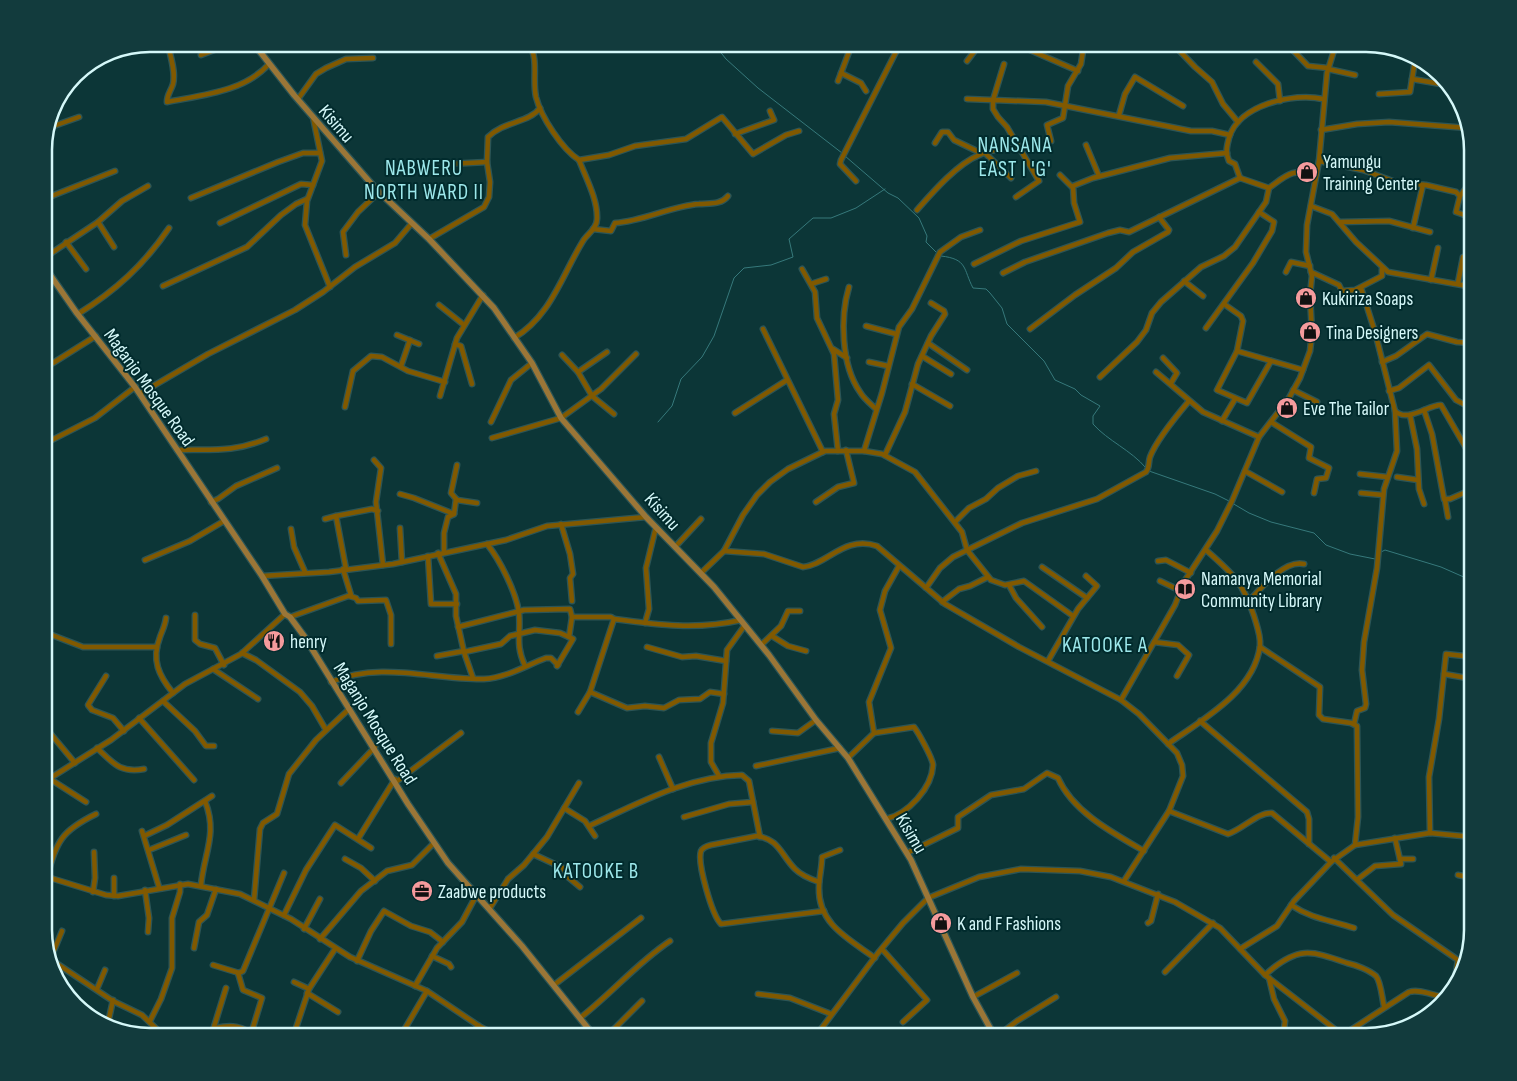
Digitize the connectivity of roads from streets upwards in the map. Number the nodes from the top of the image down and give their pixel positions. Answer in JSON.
{"nodes":[{"id":1,"x":849,"y":52,"type":"edge"},
{"id":2,"x":896,"y":52,"type":"edge"},
{"id":3,"x":974,"y":52,"type":"edge"},
{"id":4,"x":1033,"y":52,"type":"edge"},
{"id":5,"x":1082,"y":52,"type":"edge"},
{"id":6,"x":1180,"y":52,"type":"edge"},
{"id":7,"x":1295,"y":52,"type":"edge"},
{"id":8,"x":1333,"y":52,"type":"edge"},
{"id":9,"x":170,"y":53,"type":"edge"},
{"id":10,"x":206,"y":53,"type":"edge"},
{"id":11,"x":261,"y":53,"type":"edge"},
{"id":12,"x":533,"y":53,"type":"edge"},
{"id":13,"x":201,"y":55,"type":"dead end"},
{"id":14,"x":373,"y":58,"type":"dead end"},
{"id":15,"x":967,"y":61,"type":"dead end"},
{"id":16,"x":1256,"y":62,"type":"dead end"},
{"id":17,"x":269,"y":64,"type":"junction"},
{"id":18,"x":1004,"y":64,"type":"dead end"},
{"id":19,"x":1414,"y":65,"type":"edge"},
{"id":20,"x":1328,"y":69,"type":"junction"},
{"id":21,"x":1078,"y":71,"type":"junction"},
{"id":22,"x":841,"y":73,"type":"junction"},
{"id":23,"x":1355,"y":75,"type":"dead end"},
{"id":24,"x":1412,"y":79,"type":"junction"},
{"id":25,"x":838,"y":81,"type":"dead end"},
{"id":26,"x":1437,"y":83,"type":"edge"},
{"id":27,"x":866,"y":91,"type":"dead end"},
{"id":28,"x":1379,"y":94,"type":"dead end"},
{"id":29,"x":298,"y":99,"type":"junction"},
{"id":30,"x":967,"y":99,"type":"dead end"},
{"id":31,"x":1323,"y":99,"type":"junction"},
{"id":32,"x":993,"y":100,"type":"junction"},
{"id":33,"x":1280,"y":101,"type":"junction"},
{"id":34,"x":1066,"y":105,"type":"junction"},
{"id":35,"x":1184,"y":106,"type":"dead end"},
{"id":36,"x":540,"y":108,"type":"junction"},
{"id":37,"x":770,"y":111,"type":"dead end"},
{"id":38,"x":311,"y":114,"type":"junction"},
{"id":39,"x":1119,"y":115,"type":"junction"},
{"id":40,"x":79,"y":117,"type":"dead end"},
{"id":41,"x":1238,"y":122,"type":"junction"},
{"id":42,"x":56,"y":125,"type":"edge"},
{"id":43,"x":1462,"y":128,"type":"edge"},
{"id":44,"x":1321,"y":130,"type":"junction"},
{"id":45,"x":799,"y":131,"type":"dead end"},
{"id":46,"x":735,"y":134,"type":"junction"},
{"id":47,"x":1230,"y":135,"type":"junction"},
{"id":48,"x":1051,"y":141,"type":"dead end"},
{"id":49,"x":935,"y":143,"type":"dead end"},
{"id":50,"x":1086,"y":145,"type":"dead end"},
{"id":51,"x":1017,"y":148,"type":"junction"},
{"id":52,"x":320,"y":153,"type":"junction"},
{"id":53,"x":1227,"y":153,"type":"junction"},
{"id":54,"x":984,"y":154,"type":"junction"},
{"id":55,"x":578,"y":160,"type":"junction"},
{"id":56,"x":1319,"y":161,"type":"junction"},
{"id":57,"x":487,"y":162,"type":"junction"},
{"id":58,"x":449,"y":164,"type":"dead end"},
{"id":59,"x":115,"y":171,"type":"dead end"},
{"id":60,"x":1060,"y":175,"type":"dead end"},
{"id":61,"x":1316,"y":175,"type":"junction"},
{"id":62,"x":1099,"y":176,"type":"junction"},
{"id":63,"x":1011,"y":178,"type":"dead end"},
{"id":64,"x":1240,"y":178,"type":"junction"},
{"id":65,"x":856,"y":181,"type":"dead end"},
{"id":66,"x":313,"y":185,"type":"junction"},
{"id":67,"x":1424,"y":185,"type":"junction"},
{"id":68,"x":148,"y":186,"type":"dead end"},
{"id":69,"x":1072,"y":187,"type":"junction"},
{"id":70,"x":374,"y":188,"type":"junction"},
{"id":71,"x":1269,"y":188,"type":"junction"},
{"id":72,"x":1464,"y":191,"type":"edge"},
{"id":73,"x":53,"y":195,"type":"edge"},
{"id":74,"x":728,"y":196,"type":"dead end"},
{"id":75,"x":1460,"y":196,"type":"junction"},
{"id":76,"x":1016,"y":197,"type":"dead end"},
{"id":77,"x":191,"y":198,"type":"dead end"},
{"id":78,"x":307,"y":199,"type":"junction"},
{"id":79,"x":1312,"y":206,"type":"junction"},
{"id":80,"x":917,"y":210,"type":"dead end"},
{"id":81,"x":1259,"y":212,"type":"junction"},
{"id":82,"x":1464,"y":215,"type":"edge"},
{"id":83,"x":1159,"y":217,"type":"junction"},
{"id":84,"x":98,"y":222,"type":"junction"},
{"id":85,"x":1340,"y":222,"type":"junction"},
{"id":86,"x":220,"y":223,"type":"dead end"},
{"id":87,"x":412,"y":223,"type":"junction"},
{"id":88,"x":169,"y":228,"type":"dead end"},
{"id":89,"x":1413,"y":228,"type":"junction"},
{"id":90,"x":593,"y":230,"type":"junction"},
{"id":91,"x":980,"y":230,"type":"dead end"},
{"id":92,"x":1430,"y":232,"type":"dead end"},
{"id":93,"x":429,"y":239,"type":"junction"},
{"id":94,"x":66,"y":242,"type":"junction"},
{"id":95,"x":114,"y":247,"type":"dead end"},
{"id":96,"x":1438,"y":248,"type":"dead end"},
{"id":97,"x":53,"y":251,"type":"edge"},
{"id":98,"x":346,"y":255,"type":"dead end"},
{"id":99,"x":1463,"y":257,"type":"dead end"},
{"id":100,"x":974,"y":264,"type":"dead end"},
{"id":101,"x":1310,"y":266,"type":"junction"},
{"id":102,"x":86,"y":269,"type":"dead end"},
{"id":103,"x":802,"y":269,"type":"dead end"},
{"id":104,"x":1382,"y":269,"type":"junction"},
{"id":105,"x":1286,"y":272,"type":"dead end"},
{"id":106,"x":1311,"y":272,"type":"junction"},
{"id":107,"x":1003,"y":273,"type":"dead end"},
{"id":108,"x":53,"y":279,"type":"edge"},
{"id":109,"x":826,"y":279,"type":"dead end"},
{"id":110,"x":1430,"y":280,"type":"junction"},
{"id":111,"x":1184,"y":281,"type":"junction"},
{"id":112,"x":1458,"y":283,"type":"junction"},
{"id":113,"x":811,"y":284,"type":"junction"},
{"id":114,"x":1464,"y":285,"type":"edge"},
{"id":115,"x":162,"y":286,"type":"dead end"},
{"id":116,"x":330,"y":287,"type":"junction"},
{"id":117,"x":849,"y":287,"type":"dead end"},
{"id":118,"x":1361,"y":288,"type":"junction"},
{"id":119,"x":484,"y":295,"type":"junction"},
{"id":120,"x":1203,"y":296,"type":"dead end"},
{"id":121,"x":932,"y":303,"type":"dead end"},
{"id":122,"x":1224,"y":304,"type":"junction"},
{"id":123,"x":439,"y":305,"type":"dead end"},
{"id":124,"x":78,"y":314,"type":"junction"},
{"id":125,"x":464,"y":325,"type":"junction"},
{"id":126,"x":866,"y":326,"type":"dead end"},
{"id":127,"x":1206,"y":328,"type":"dead end"},
{"id":128,"x":762,"y":329,"type":"dead end"},
{"id":129,"x":1030,"y":329,"type":"dead end"},
{"id":130,"x":896,"y":334,"type":"junction"},
{"id":131,"x":397,"y":335,"type":"dead end"},
{"id":132,"x":96,"y":336,"type":"junction"},
{"id":133,"x":514,"y":338,"type":"junction"},
{"id":134,"x":410,"y":340,"type":"junction"},
{"id":135,"x":1464,"y":342,"type":"edge"},
{"id":136,"x":928,"y":343,"type":"junction"},
{"id":137,"x":419,"y":344,"type":"dead end"},
{"id":138,"x":455,"y":344,"type":"junction"},
{"id":139,"x":831,"y":347,"type":"junction"},
{"id":140,"x":607,"y":352,"type":"dead end"},
{"id":141,"x":1238,"y":352,"type":"junction"},
{"id":142,"x":636,"y":354,"type":"dead end"},
{"id":143,"x":562,"y":355,"type":"dead end"},
{"id":144,"x":922,"y":356,"type":"junction"},
{"id":145,"x":847,"y":358,"type":"junction"},
{"id":146,"x":1163,"y":358,"type":"dead end"},
{"id":147,"x":1271,"y":361,"type":"junction"},
{"id":148,"x":53,"y":362,"type":"dead end"},
{"id":149,"x":869,"y":362,"type":"dead end"},
{"id":150,"x":1382,"y":362,"type":"junction"},
{"id":151,"x":532,"y":363,"type":"junction"},
{"id":152,"x":401,"y":366,"type":"junction"},
{"id":153,"x":888,"y":366,"type":"junction"},
{"id":154,"x":967,"y":370,"type":"dead end"},
{"id":155,"x":1303,"y":370,"type":"junction"},
{"id":156,"x":578,"y":372,"type":"junction"},
{"id":157,"x":1156,"y":372,"type":"dead end"},
{"id":158,"x":951,"y":374,"type":"dead end"},
{"id":159,"x":1100,"y":378,"type":"dead end"},
{"id":160,"x":787,"y":380,"type":"junction"},
{"id":161,"x":445,"y":382,"type":"junction"},
{"id":162,"x":1171,"y":383,"type":"junction"},
{"id":163,"x":472,"y":384,"type":"dead end"},
{"id":164,"x":912,"y":384,"type":"junction"},
{"id":165,"x":135,"y":386,"type":"junction"},
{"id":166,"x":1293,"y":390,"type":"junction"},
{"id":167,"x":1389,"y":391,"type":"junction"},
{"id":168,"x":143,"y":392,"type":"dead end"},
{"id":169,"x":440,"y":396,"type":"dead end"},
{"id":170,"x":592,"y":396,"type":"junction"},
{"id":171,"x":1235,"y":399,"type":"junction"},
{"id":172,"x":1190,"y":402,"type":"junction"},
{"id":173,"x":1317,"y":402,"type":"dead end"},
{"id":174,"x":1464,"y":404,"type":"edge"},
{"id":175,"x":950,"y":406,"type":"dead end"},
{"id":176,"x":345,"y":407,"type":"dead end"},
{"id":177,"x":876,"y":409,"type":"junction"},
{"id":178,"x":1424,"y":410,"type":"junction"},
{"id":179,"x":1395,"y":411,"type":"junction"},
{"id":180,"x":735,"y":413,"type":"dead end"},
{"id":181,"x":614,"y":414,"type":"dead end"},
{"id":182,"x":1410,"y":414,"type":"junction"},
{"id":183,"x":561,"y":418,"type":"junction"},
{"id":184,"x":1222,"y":421,"type":"junction"},
{"id":185,"x":491,"y":422,"type":"dead end"},
{"id":186,"x":1271,"y":422,"type":"junction"},
{"id":187,"x":1259,"y":437,"type":"junction"},
{"id":188,"x":492,"y":438,"type":"dead end"},
{"id":189,"x":53,"y":439,"type":"edge"},
{"id":190,"x":266,"y":439,"type":"dead end"},
{"id":191,"x":1464,"y":445,"type":"edge"},
{"id":192,"x":177,"y":450,"type":"junction"},
{"id":193,"x":838,"y":450,"type":"junction"},
{"id":194,"x":846,"y":450,"type":"junction"},
{"id":195,"x":864,"y":450,"type":"junction"},
{"id":196,"x":824,"y":452,"type":"junction"},
{"id":197,"x":885,"y":455,"type":"junction"},
{"id":198,"x":374,"y":460,"type":"dead end"},
{"id":199,"x":457,"y":465,"type":"dead end"},
{"id":200,"x":276,"y":468,"type":"dead end"},
{"id":201,"x":1036,"y":470,"type":"dead end"},
{"id":202,"x":1245,"y":471,"type":"junction"},
{"id":203,"x":1360,"y":474,"type":"dead end"},
{"id":204,"x":1387,"y":476,"type":"junction"},
{"id":205,"x":1397,"y":477,"type":"dead end"},
{"id":206,"x":1418,"y":480,"type":"junction"},
{"id":207,"x":1282,"y":492,"type":"dead end"},
{"id":208,"x":1314,"y":493,"type":"dead end"},
{"id":209,"x":1361,"y":493,"type":"dead end"},
{"id":210,"x":1464,"y":493,"type":"edge"},
{"id":211,"x":400,"y":494,"type":"dead end"},
{"id":212,"x":1383,"y":495,"type":"junction"},
{"id":213,"x":456,"y":499,"type":"junction"},
{"id":214,"x":1445,"y":500,"type":"junction"},
{"id":215,"x":211,"y":502,"type":"junction"},
{"id":216,"x":816,"y":502,"type":"dead end"},
{"id":217,"x":477,"y":503,"type":"dead end"},
{"id":218,"x":1424,"y":504,"type":"dead end"},
{"id":219,"x":378,"y":511,"type":"junction"},
{"id":220,"x":454,"y":514,"type":"junction"},
{"id":221,"x":336,"y":516,"type":"junction"},
{"id":222,"x":646,"y":517,"type":"junction"},
{"id":223,"x":1448,"y":517,"type":"dead end"},
{"id":224,"x":325,"y":519,"type":"dead end"},
{"id":225,"x":701,"y":519,"type":"dead end"},
{"id":226,"x":224,"y":521,"type":"junction"},
{"id":227,"x":955,"y":522,"type":"junction"},
{"id":228,"x":561,"y":524,"type":"junction"},
{"id":229,"x":656,"y":527,"type":"junction"},
{"id":230,"x":400,"y":528,"type":"dead end"},
{"id":231,"x":291,"y":529,"type":"dead end"},
{"id":232,"x":487,"y":544,"type":"junction"},
{"id":233,"x":674,"y":547,"type":"junction"},
{"id":234,"x":967,"y":550,"type":"junction"},
{"id":235,"x":1206,"y":550,"type":"junction"},
{"id":236,"x":724,"y":551,"type":"junction"},
{"id":237,"x":444,"y":552,"type":"junction"},
{"id":238,"x":438,"y":554,"type":"junction"},
{"id":239,"x":428,"y":556,"type":"junction"},
{"id":240,"x":145,"y":560,"type":"dead end"},
{"id":241,"x":1158,"y":561,"type":"dead end"},
{"id":242,"x":402,"y":562,"type":"junction"},
{"id":243,"x":1304,"y":564,"type":"dead end"},
{"id":244,"x":384,"y":565,"type":"junction"},
{"id":245,"x":899,"y":566,"type":"junction"},
{"id":246,"x":1042,"y":567,"type":"dead end"},
{"id":247,"x":344,"y":569,"type":"junction"},
{"id":248,"x":305,"y":572,"type":"junction"},
{"id":249,"x":701,"y":573,"type":"junction"},
{"id":250,"x":1191,"y":573,"type":"junction"},
{"id":251,"x":262,"y":576,"type":"junction"},
{"id":252,"x":1086,"y":576,"type":"dead end"},
{"id":253,"x":988,"y":577,"type":"junction"},
{"id":254,"x":1160,"y":581,"type":"dead end"},
{"id":255,"x":1008,"y":585,"type":"junction"},
{"id":256,"x":926,"y":588,"type":"junction"},
{"id":257,"x":1181,"y":591,"type":"junction"},
{"id":258,"x":349,"y":596,"type":"junction"},
{"id":259,"x":1088,"y":598,"type":"junction"},
{"id":260,"x":1249,"y":601,"type":"junction"},
{"id":261,"x":572,"y":602,"type":"dead end"},
{"id":262,"x":942,"y":602,"type":"junction"},
{"id":263,"x":457,"y":604,"type":"junction"},
{"id":264,"x":800,"y":611,"type":"dead end"},
{"id":265,"x":519,"y":612,"type":"junction"},
{"id":266,"x":195,"y":615,"type":"dead end"},
{"id":267,"x":287,"y":615,"type":"junction"},
{"id":268,"x":1073,"y":616,"type":"junction"},
{"id":269,"x":572,"y":617,"type":"junction"},
{"id":270,"x":166,"y":618,"type":"dead end"},
{"id":271,"x":614,"y":619,"type":"junction"},
{"id":272,"x":645,"y":623,"type":"junction"},
{"id":273,"x":743,"y":623,"type":"junction"},
{"id":274,"x":458,"y":627,"type":"junction"},
{"id":275,"x":1042,"y":627,"type":"dead end"},
{"id":276,"x":519,"y":633,"type":"junction"},
{"id":277,"x":53,"y":635,"type":"edge"},
{"id":278,"x":772,"y":636,"type":"junction"},
{"id":279,"x":569,"y":637,"type":"junction"},
{"id":280,"x":1154,"y":642,"type":"junction"},
{"id":281,"x":391,"y":644,"type":"dead end"},
{"id":282,"x":761,"y":645,"type":"junction"},
{"id":283,"x":157,"y":647,"type":"junction"},
{"id":284,"x":647,"y":647,"type":"dead end"},
{"id":285,"x":1260,"y":647,"type":"junction"},
{"id":286,"x":464,"y":651,"type":"junction"},
{"id":287,"x":806,"y":651,"type":"dead end"},
{"id":288,"x":242,"y":654,"type":"junction"},
{"id":289,"x":437,"y":656,"type":"dead end"},
{"id":290,"x":1464,"y":656,"type":"edge"},
{"id":291,"x":1048,"y":660,"type":"junction"},
{"id":292,"x":726,"y":661,"type":"junction"},
{"id":293,"x":224,"y":665,"type":"junction"},
{"id":294,"x":525,"y":666,"type":"junction"},
{"id":295,"x":213,"y":669,"type":"junction"},
{"id":296,"x":1444,"y":674,"type":"junction"},
{"id":297,"x":106,"y":676,"type":"dead end"},
{"id":298,"x":1178,"y":676,"type":"dead end"},
{"id":299,"x":1464,"y":677,"type":"edge"},
{"id":300,"x":474,"y":678,"type":"junction"},
{"id":301,"x":331,"y":682,"type":"junction"},
{"id":302,"x":590,"y":692,"type":"junction"},
{"id":303,"x":173,"y":693,"type":"junction"},
{"id":304,"x":724,"y":694,"type":"junction"},
{"id":305,"x":258,"y":699,"type":"dead end"},
{"id":306,"x":1121,"y":700,"type":"junction"},
{"id":307,"x":163,"y":702,"type":"junction"},
{"id":308,"x":349,"y":709,"type":"junction"},
{"id":309,"x":578,"y":712,"type":"dead end"},
{"id":310,"x":139,"y":718,"type":"junction"},
{"id":311,"x":816,"y":720,"type":"junction"},
{"id":312,"x":1200,"y":721,"type":"junction"},
{"id":313,"x":1354,"y":724,"type":"junction"},
{"id":314,"x":326,"y":730,"type":"junction"},
{"id":315,"x":124,"y":731,"type":"junction"},
{"id":316,"x":772,"y":731,"type":"dead end"},
{"id":317,"x":461,"y":733,"type":"dead end"},
{"id":318,"x":874,"y":733,"type":"junction"},
{"id":319,"x":53,"y":736,"type":"edge"},
{"id":320,"x":1168,"y":744,"type":"junction"},
{"id":321,"x":214,"y":746,"type":"dead end"},
{"id":322,"x":375,"y":747,"type":"junction"},
{"id":323,"x":97,"y":748,"type":"junction"},
{"id":324,"x":840,"y":748,"type":"junction"},
{"id":325,"x":659,"y":757,"type":"dead end"},
{"id":326,"x":848,"y":758,"type":"junction"},
{"id":327,"x":75,"y":763,"type":"junction"},
{"id":328,"x":756,"y":766,"type":"dead end"},
{"id":329,"x":144,"y":769,"type":"dead end"},
{"id":330,"x":53,"y":776,"type":"edge"},
{"id":331,"x":719,"y":776,"type":"junction"},
{"id":332,"x":53,"y":780,"type":"edge"},
{"id":333,"x":194,"y":780,"type":"dead end"},
{"id":334,"x":395,"y":781,"type":"junction"},
{"id":335,"x":341,"y":783,"type":"dead end"},
{"id":336,"x":579,"y":783,"type":"dead end"},
{"id":337,"x":673,"y":788,"type":"junction"},
{"id":338,"x":212,"y":796,"type":"dead end"},
{"id":339,"x":206,"y":800,"type":"junction"},
{"id":340,"x":86,"y":802,"type":"dead end"},
{"id":341,"x":753,"y":802,"type":"junction"},
{"id":342,"x":564,"y":808,"type":"junction"},
{"id":343,"x":1169,"y":811,"type":"junction"},
{"id":344,"x":96,"y":814,"type":"dead end"},
{"id":345,"x":684,"y":817,"type":"dead end"},
{"id":346,"x":886,"y":819,"type":"junction"},
{"id":347,"x":588,"y":826,"type":"junction"},
{"id":348,"x":1430,"y":833,"type":"junction"},
{"id":349,"x":186,"y":835,"type":"dead end"},
{"id":350,"x":595,"y":836,"type":"dead end"},
{"id":351,"x":1464,"y":836,"type":"edge"},
{"id":352,"x":760,"y":837,"type":"junction"},
{"id":353,"x":1395,"y":838,"type":"junction"},
{"id":354,"x":358,"y":839,"type":"junction"},
{"id":355,"x":434,"y":842,"type":"junction"},
{"id":356,"x":1309,"y":844,"type":"junction"},
{"id":357,"x":1355,"y":844,"type":"junction"},
{"id":358,"x":371,"y":848,"type":"dead end"},
{"id":359,"x":149,"y":850,"type":"junction"},
{"id":360,"x":840,"y":850,"type":"dead end"},
{"id":361,"x":1144,"y":850,"type":"junction"},
{"id":362,"x":94,"y":852,"type":"dead end"},
{"id":363,"x":907,"y":853,"type":"junction"},
{"id":364,"x":533,"y":854,"type":"junction"},
{"id":365,"x":53,"y":858,"type":"edge"},
{"id":366,"x":1412,"y":859,"type":"dead end"},
{"id":367,"x":346,"y":860,"type":"dead end"},
{"id":368,"x":1332,"y":860,"type":"junction"},
{"id":369,"x":1400,"y":860,"type":"junction"},
{"id":370,"x":284,"y":873,"type":"dead end"},
{"id":371,"x":1458,"y":875,"type":"dead end"},
{"id":372,"x":1464,"y":876,"type":"edge"},
{"id":373,"x":114,"y":878,"type":"dead end"},
{"id":374,"x":53,"y":879,"type":"edge"},
{"id":375,"x":1358,"y":879,"type":"junction"},
{"id":376,"x":375,"y":881,"type":"junction"},
{"id":377,"x":1124,"y":881,"type":"junction"},
{"id":378,"x":819,"y":882,"type":"junction"},
{"id":379,"x":180,"y":884,"type":"junction"},
{"id":380,"x":201,"y":885,"type":"junction"},
{"id":381,"x":159,"y":887,"type":"junction"},
{"id":382,"x":580,"y":887,"type":"dead end"},
{"id":383,"x":216,"y":889,"type":"junction"},
{"id":384,"x":145,"y":890,"type":"junction"},
{"id":385,"x":93,"y":892,"type":"junction"},
{"id":386,"x":477,"y":894,"type":"junction"},
{"id":387,"x":1158,"y":894,"type":"junction"},
{"id":388,"x":114,"y":896,"type":"junction"},
{"id":389,"x":928,"y":898,"type":"junction"},
{"id":390,"x":320,"y":899,"type":"dead end"},
{"id":391,"x":254,"y":900,"type":"junction"},
{"id":392,"x":1291,"y":905,"type":"junction"},
{"id":393,"x":270,"y":908,"type":"junction"},
{"id":394,"x":490,"y":908,"type":"junction"},
{"id":395,"x":824,"y":911,"type":"junction"},
{"id":396,"x":284,"y":915,"type":"junction"},
{"id":397,"x":641,"y":918,"type":"dead end"},
{"id":398,"x":1148,"y":923,"type":"dead end"},
{"id":399,"x":1213,"y":923,"type":"junction"},
{"id":400,"x":1354,"y":928,"type":"dead end"},
{"id":401,"x":304,"y":929,"type":"junction"},
{"id":402,"x":62,"y":931,"type":"dead end"},
{"id":403,"x":148,"y":932,"type":"dead end"},
{"id":404,"x":320,"y":939,"type":"junction"},
{"id":405,"x":670,"y":941,"type":"dead end"},
{"id":406,"x":443,"y":942,"type":"junction"},
{"id":407,"x":194,"y":948,"type":"dead end"},
{"id":408,"x":882,"y":948,"type":"junction"},
{"id":409,"x":335,"y":949,"type":"junction"},
{"id":410,"x":1240,"y":949,"type":"junction"},
{"id":411,"x":54,"y":950,"type":"edge"},
{"id":412,"x":432,"y":956,"type":"junction"},
{"id":413,"x":875,"y":958,"type":"junction"},
{"id":414,"x":357,"y":961,"type":"junction"},
{"id":415,"x":213,"y":965,"type":"dead end"},
{"id":416,"x":59,"y":966,"type":"edge"},
{"id":417,"x":451,"y":967,"type":"dead end"},
{"id":418,"x":1457,"y":969,"type":"edge"},
{"id":419,"x":105,"y":970,"type":"dead end"},
{"id":420,"x":1165,"y":972,"type":"dead end"},
{"id":421,"x":238,"y":973,"type":"junction"},
{"id":422,"x":1017,"y":973,"type":"dead end"},
{"id":423,"x":1267,"y":976,"type":"junction"},
{"id":424,"x":294,"y":982,"type":"dead end"},
{"id":425,"x":554,"y":985,"type":"junction"},
{"id":426,"x":415,"y":986,"type":"junction"},
{"id":427,"x":226,"y":988,"type":"dead end"},
{"id":428,"x":97,"y":989,"type":"junction"},
{"id":429,"x":308,"y":991,"type":"junction"},
{"id":430,"x":427,"y":991,"type":"junction"},
{"id":431,"x":758,"y":994,"type":"dead end"},
{"id":432,"x":973,"y":997,"type":"junction"},
{"id":433,"x":1056,"y":997,"type":"dead end"},
{"id":434,"x":1438,"y":997,"type":"edge"},
{"id":435,"x":113,"y":1000,"type":"junction"},
{"id":436,"x":642,"y":1001,"type":"dead end"},
{"id":437,"x":1384,"y":1006,"type":"junction"},
{"id":438,"x":338,"y":1012,"type":"dead end"},
{"id":439,"x":831,"y":1014,"type":"junction"},
{"id":440,"x":580,"y":1018,"type":"junction"},
{"id":441,"x":109,"y":1019,"type":"edge"},
{"id":442,"x":150,"y":1021,"type":"junction"},
{"id":443,"x":903,"y":1022,"type":"dead end"},
{"id":444,"x":479,"y":1026,"type":"joint"},
{"id":445,"x":156,"y":1028,"type":"edge"},
{"id":446,"x":214,"y":1028,"type":"edge"},
{"id":447,"x":218,"y":1028,"type":"edge"},
{"id":448,"x":240,"y":1028,"type":"edge"},
{"id":449,"x":254,"y":1028,"type":"edge"},
{"id":450,"x":296,"y":1028,"type":"edge"},
{"id":451,"x":405,"y":1028,"type":"edge"},
{"id":452,"x":483,"y":1028,"type":"edge"},
{"id":453,"x":588,"y":1028,"type":"edge"},
{"id":454,"x":615,"y":1028,"type":"edge"},
{"id":455,"x":821,"y":1028,"type":"edge"},
{"id":456,"x":991,"y":1028,"type":"edge"},
{"id":457,"x":1008,"y":1028,"type":"edge"},
{"id":458,"x":1284,"y":1028,"type":"edge"},
{"id":459,"x":1334,"y":1028,"type":"edge"},
{"id":460,"x":1355,"y":1028,"type":"edge"}],
"edges":[{"from":1,"to":22,"type":"street"},
{"from":2,"to":65,"type":"street"},
{"from":3,"to":15,"type":"street"},
{"from":4,"to":21,"type":"street"},
{"from":5,"to":21,"type":"street"},
{"from":6,"to":41,"type":"street"},
{"from":7,"to":20,"type":"street"},
{"from":8,"to":20,"type":"street"},
{"from":9,"to":17,"type":"street"},
{"from":10,"to":13,"type":"street"},
{"from":11,"to":17,"type":"street","name":"Kisimu"},
{"from":12,"to":36,"type":"street"},
{"from":14,"to":29,"type":"street"},
{"from":16,"to":33,"type":"street"},
{"from":17,"to":29,"type":"street","name":"Kisimu"},
{"from":18,"to":32,"type":"street"},
{"from":19,"to":24,"type":"street"},
{"from":20,"to":23,"type":"street"},
{"from":20,"to":31,"type":"street"},
{"from":21,"to":34,"type":"street"},
{"from":22,"to":25,"type":"street"},
{"from":22,"to":27,"type":"street"},
{"from":24,"to":26,"type":"street"},
{"from":24,"to":28,"type":"street"},
{"from":29,"to":38,"type":"street","name":"Kisimu"},
{"from":30,"to":32,"type":"street"},
{"from":31,"to":33,"type":"street"},
{"from":31,"to":44,"type":"street"},
{"from":32,"to":34,"type":"street"},
{"from":32,"to":51,"type":"street"},
{"from":33,"to":41,"type":"street"},
{"from":34,"to":39,"type":"street"},
{"from":34,"to":48,"type":"street"},
{"from":35,"to":39,"type":"street"},
{"from":36,"to":55,"type":"street"},
{"from":36,"to":57,"type":"street"},
{"from":37,"to":46,"type":"street"},
{"from":38,"to":52,"type":"street"},
{"from":38,"to":70,"type":"street","name":"Kisimu"},
{"from":39,"to":47,"type":"street"},
{"from":40,"to":42,"type":"street"},
{"from":41,"to":47,"type":"street"},
{"from":43,"to":44,"type":"street"},
{"from":44,"to":56,"type":"street"},
{"from":45,"to":46,"type":"street"},
{"from":46,"to":55,"type":"street"},
{"from":47,"to":53,"type":"street"},
{"from":49,"to":54,"type":"street"},
{"from":50,"to":62,"type":"street"},
{"from":51,"to":54,"type":"street"},
{"from":51,"to":76,"type":"street"},
{"from":52,"to":66,"type":"street"},
{"from":52,"to":77,"type":"street"},
{"from":53,"to":62,"type":"street"},
{"from":53,"to":64,"type":"street"},
{"from":54,"to":63,"type":"street"},
{"from":54,"to":80,"type":"street"},
{"from":55,"to":90,"type":"street"},
{"from":56,"to":61,"type":"street"},
{"from":56,"to":67,"type":"street"},
{"from":57,"to":58,"type":"street"},
{"from":57,"to":93,"type":"street"},
{"from":59,"to":73,"type":"street"},
{"from":60,"to":69,"type":"street"},
{"from":61,"to":71,"type":"street"},
{"from":61,"to":79,"type":"street"},
{"from":62,"to":69,"type":"street"},
{"from":64,"to":71,"type":"street"},
{"from":64,"to":83,"type":"street"},
{"from":66,"to":78,"type":"street"},
{"from":66,"to":86,"type":"street"},
{"from":67,"to":75,"type":"street"},
{"from":67,"to":89,"type":"street"},
{"from":68,"to":84,"type":"street"},
{"from":69,"to":100,"type":"street"},
{"from":70,"to":87,"type":"street","name":"Kisimu"},
{"from":70,"to":98,"type":"street"},
{"from":71,"to":81,"type":"street"},
{"from":72,"to":75,"type":"street"},
{"from":74,"to":90,"type":"street"},
{"from":75,"to":82,"type":"street"},
{"from":78,"to":115,"type":"street"},
{"from":78,"to":116,"type":"street"},
{"from":79,"to":85,"type":"street"},
{"from":79,"to":101,"type":"street"},
{"from":81,"to":111,"type":"street"},
{"from":81,"to":122,"type":"street"},
{"from":83,"to":107,"type":"street"},
{"from":83,"to":129,"type":"street"},
{"from":84,"to":94,"type":"street"},
{"from":84,"to":95,"type":"street"},
{"from":85,"to":89,"type":"street"},
{"from":85,"to":104,"type":"street"},
{"from":87,"to":93,"type":"street","name":"Kisimu"},
{"from":87,"to":116,"type":"street"},
{"from":88,"to":124,"type":"street"},
{"from":89,"to":92,"type":"street"},
{"from":90,"to":133,"type":"street"},
{"from":91,"to":130,"type":"street"},
{"from":93,"to":119,"type":"street","name":"Kisimu"},
{"from":94,"to":97,"type":"street"},
{"from":94,"to":102,"type":"street"},
{"from":96,"to":110,"type":"street"},
{"from":99,"to":112,"type":"street"},
{"from":101,"to":105,"type":"street"},
{"from":101,"to":106,"type":"street"},
{"from":103,"to":113,"type":"street"},
{"from":104,"to":110,"type":"street"},
{"from":104,"to":118,"type":"street"},
{"from":106,"to":118,"type":"street"},
{"from":106,"to":155,"type":"street"},
{"from":108,"to":124,"type":"street","name":"Maganjo Mosque Road"},
{"from":109,"to":113,"type":"street"},
{"from":110,"to":112,"type":"street"},
{"from":111,"to":120,"type":"street"},
{"from":111,"to":159,"type":"street"},
{"from":112,"to":114,"type":"street"},
{"from":113,"to":139,"type":"street"},
{"from":116,"to":168,"type":"street"},
{"from":117,"to":145,"type":"street"},
{"from":118,"to":150,"type":"street"},
{"from":119,"to":125,"type":"street"},
{"from":119,"to":133,"type":"street","name":"Kisimu"},
{"from":121,"to":136,"type":"street"},
{"from":122,"to":127,"type":"street"},
{"from":122,"to":141,"type":"street"},
{"from":123,"to":125,"type":"street"},
{"from":124,"to":132,"type":"street","name":"Maganjo Mosque Road"},
{"from":125,"to":138,"type":"street"},
{"from":126,"to":130,"type":"street"},
{"from":128,"to":160,"type":"street"},
{"from":130,"to":153,"type":"street"},
{"from":131,"to":134,"type":"street"},
{"from":132,"to":148,"type":"street"},
{"from":132,"to":165,"type":"street","name":"Maganjo Mosque Road"},
{"from":133,"to":151,"type":"street","name":"Kisimu"},
{"from":134,"to":137,"type":"street"},
{"from":134,"to":152,"type":"street"},
{"from":135,"to":150,"type":"street"},
{"from":136,"to":144,"type":"street"},
{"from":136,"to":154,"type":"street"},
{"from":138,"to":161,"type":"street"},
{"from":138,"to":163,"type":"street"},
{"from":139,"to":145,"type":"street"},
{"from":139,"to":193,"type":"street"},
{"from":140,"to":156,"type":"street"},
{"from":141,"to":147,"type":"street"},
{"from":141,"to":171,"type":"street"},
{"from":142,"to":170,"type":"street"},
{"from":143,"to":156,"type":"street"},
{"from":144,"to":158,"type":"street"},
{"from":144,"to":164,"type":"street"},
{"from":145,"to":177,"type":"street"},
{"from":146,"to":162,"type":"street"},
{"from":147,"to":155,"type":"street"},
{"from":147,"to":171,"type":"street"},
{"from":149,"to":153,"type":"street"},
{"from":150,"to":167,"type":"street"},
{"from":151,"to":183,"type":"street","name":"Kisimu"},
{"from":151,"to":185,"type":"street"},
{"from":152,"to":161,"type":"street"},
{"from":152,"to":176,"type":"street"},
{"from":153,"to":177,"type":"street"},
{"from":155,"to":166,"type":"street"},
{"from":156,"to":170,"type":"street"},
{"from":157,"to":162,"type":"street"},
{"from":160,"to":180,"type":"street"},
{"from":160,"to":196,"type":"street"},
{"from":161,"to":169,"type":"street"},
{"from":162,"to":172,"type":"street"},
{"from":164,"to":175,"type":"street"},
{"from":164,"to":197,"type":"street"},
{"from":165,"to":189,"type":"street"},
{"from":165,"to":192,"type":"street","name":"Maganjo Mosque Road"},
{"from":166,"to":173,"type":"street"},
{"from":166,"to":186,"type":"street"},
{"from":167,"to":174,"type":"street"},
{"from":167,"to":179,"type":"street"},
{"from":170,"to":181,"type":"street"},
{"from":170,"to":183,"type":"street"},
{"from":171,"to":184,"type":"street"},
{"from":172,"to":184,"type":"street"},
{"from":172,"to":234,"type":"street"},
{"from":177,"to":195,"type":"street"},
{"from":178,"to":182,"type":"street"},
{"from":178,"to":191,"type":"street"},
{"from":178,"to":214,"type":"street"},
{"from":179,"to":182,"type":"street"},
{"from":179,"to":204,"type":"street"},
{"from":182,"to":206,"type":"street"},
{"from":183,"to":188,"type":"street"},
{"from":183,"to":222,"type":"street","name":"Kisimu"},
{"from":184,"to":187,"type":"street"},
{"from":186,"to":187,"type":"street"},
{"from":186,"to":208,"type":"street"},
{"from":187,"to":202,"type":"street"},
{"from":190,"to":192,"type":"street"},
{"from":192,"to":215,"type":"street","name":"Maganjo Mosque Road"},
{"from":193,"to":194,"type":"street"},
{"from":193,"to":196,"type":"street"},
{"from":194,"to":195,"type":"street"},
{"from":194,"to":216,"type":"street"},
{"from":195,"to":197,"type":"street"},
{"from":196,"to":236,"type":"street"},
{"from":197,"to":227,"type":"street"},
{"from":198,"to":219,"type":"street"},
{"from":199,"to":213,"type":"street"},
{"from":200,"to":215,"type":"street"},
{"from":201,"to":227,"type":"street"},
{"from":202,"to":207,"type":"street"},
{"from":202,"to":235,"type":"street"},
{"from":203,"to":204,"type":"street"},
{"from":204,"to":212,"type":"street"},
{"from":205,"to":206,"type":"street"},
{"from":206,"to":218,"type":"street"},
{"from":209,"to":212,"type":"street"},
{"from":210,"to":214,"type":"street"},
{"from":211,"to":220,"type":"street"},
{"from":212,"to":313,"type":"street"},
{"from":213,"to":217,"type":"street"},
{"from":213,"to":220,"type":"street"},
{"from":214,"to":223,"type":"street"},
{"from":215,"to":226,"type":"street","name":"Maganjo Mosque Road"},
{"from":219,"to":221,"type":"street"},
{"from":219,"to":244,"type":"street"},
{"from":220,"to":237,"type":"street"},
{"from":221,"to":224,"type":"street"},
{"from":221,"to":247,"type":"street"},
{"from":222,"to":228,"type":"street"},
{"from":222,"to":229,"type":"street","name":"Kisimu"},
{"from":225,"to":233,"type":"street"},
{"from":226,"to":240,"type":"street"},
{"from":226,"to":251,"type":"street","name":"Maganjo Mosque Road"},
{"from":227,"to":234,"type":"street"},
{"from":228,"to":232,"type":"street"},
{"from":228,"to":261,"type":"street"},
{"from":229,"to":233,"type":"street","name":"Kisimu"},
{"from":229,"to":272,"type":"street"},
{"from":230,"to":242,"type":"street"},
{"from":231,"to":248,"type":"street"},
{"from":232,"to":237,"type":"street"},
{"from":232,"to":265,"type":"street"},
{"from":233,"to":249,"type":"street","name":"Kisimu"},
{"from":234,"to":253,"type":"street"},
{"from":234,"to":256,"type":"street"},
{"from":235,"to":250,"type":"street"},
{"from":235,"to":260,"type":"street"},
{"from":236,"to":245,"type":"street"},
{"from":236,"to":249,"type":"street"},
{"from":237,"to":238,"type":"street"},
{"from":238,"to":239,"type":"street"},
{"from":238,"to":263,"type":"street"},
{"from":239,"to":242,"type":"street"},
{"from":239,"to":263,"type":"street"},
{"from":241,"to":250,"type":"street"},
{"from":242,"to":244,"type":"street"},
{"from":243,"to":260,"type":"street"},
{"from":244,"to":247,"type":"street"},
{"from":245,"to":256,"type":"street"},
{"from":245,"to":318,"type":"street"},
{"from":246,"to":259,"type":"street"},
{"from":247,"to":248,"type":"street"},
{"from":247,"to":258,"type":"street"},
{"from":248,"to":251,"type":"street"},
{"from":249,"to":273,"type":"street","name":"Kisimu"},
{"from":250,"to":257,"type":"street"},
{"from":251,"to":267,"type":"street","name":"Maganjo Mosque Road"},
{"from":252,"to":259,"type":"street"},
{"from":253,"to":255,"type":"street"},
{"from":253,"to":262,"type":"street"},
{"from":254,"to":257,"type":"street"},
{"from":255,"to":268,"type":"street"},
{"from":255,"to":275,"type":"street"},
{"from":256,"to":262,"type":"street"},
{"from":257,"to":280,"type":"street"},
{"from":258,"to":267,"type":"street"},
{"from":258,"to":281,"type":"street"},
{"from":259,"to":268,"type":"street"},
{"from":260,"to":285,"type":"street"},
{"from":262,"to":291,"type":"street"},
{"from":263,"to":274,"type":"street"},
{"from":264,"to":278,"type":"street"},
{"from":265,"to":269,"type":"street"},
{"from":265,"to":274,"type":"street"},
{"from":265,"to":276,"type":"street"},
{"from":266,"to":293,"type":"street"},
{"from":267,"to":288,"type":"street"},
{"from":267,"to":301,"type":"street","name":"Maganjo Mosque Road"},
{"from":268,"to":291,"type":"street"},
{"from":269,"to":271,"type":"street"},
{"from":269,"to":279,"type":"street"},
{"from":270,"to":283,"type":"street"},
{"from":271,"to":272,"type":"street"},
{"from":271,"to":302,"type":"street"},
{"from":272,"to":273,"type":"street"},
{"from":273,"to":282,"type":"street","name":"Kisimu"},
{"from":273,"to":292,"type":"street"},
{"from":274,"to":286,"type":"street"},
{"from":276,"to":279,"type":"street"},
{"from":276,"to":286,"type":"street"},
{"from":276,"to":294,"type":"street"},
{"from":277,"to":283,"type":"street"},
{"from":278,"to":282,"type":"street"},
{"from":278,"to":287,"type":"street"},
{"from":279,"to":294,"type":"street"},
{"from":280,"to":298,"type":"street"},
{"from":280,"to":306,"type":"street"},
{"from":282,"to":311,"type":"street","name":"Kisimu"},
{"from":283,"to":303,"type":"street"},
{"from":284,"to":292,"type":"street"},
{"from":285,"to":312,"type":"street"},
{"from":285,"to":313,"type":"street"},
{"from":286,"to":289,"type":"street"},
{"from":286,"to":300,"type":"street"},
{"from":288,"to":293,"type":"street"},
{"from":288,"to":314,"type":"street"},
{"from":290,"to":296,"type":"street"},
{"from":291,"to":306,"type":"street"},
{"from":292,"to":304,"type":"street"},
{"from":293,"to":295,"type":"street"},
{"from":294,"to":300,"type":"street"},
{"from":295,"to":303,"type":"street"},
{"from":295,"to":305,"type":"street"},
{"from":296,"to":299,"type":"street"},
{"from":296,"to":348,"type":"street"},
{"from":297,"to":315,"type":"street"},
{"from":300,"to":301,"type":"street"},
{"from":301,"to":308,"type":"street","name":"Maganjo Mosque Road"},
{"from":302,"to":304,"type":"street"},
{"from":302,"to":309,"type":"street"},
{"from":303,"to":307,"type":"street"},
{"from":304,"to":331,"type":"street"},
{"from":306,"to":320,"type":"street"},
{"from":307,"to":310,"type":"street"},
{"from":307,"to":321,"type":"street"},
{"from":308,"to":314,"type":"street"},
{"from":308,"to":322,"type":"street","name":"Maganjo Mosque Road"},
{"from":310,"to":315,"type":"street"},
{"from":310,"to":333,"type":"street"},
{"from":311,"to":316,"type":"street"},
{"from":311,"to":324,"type":"street","name":"Kisimu"},
{"from":312,"to":320,"type":"street"},
{"from":312,"to":356,"type":"street"},
{"from":313,"to":357,"type":"street"},
{"from":314,"to":391,"type":"street"},
{"from":315,"to":323,"type":"street"},
{"from":317,"to":334,"type":"street"},
{"from":318,"to":326,"type":"street"},
{"from":318,"to":346,"type":"street"},
{"from":319,"to":327,"type":"street"},
{"from":320,"to":343,"type":"street"},
{"from":322,"to":334,"type":"street","name":"Maganjo Mosque Road"},
{"from":322,"to":335,"type":"street"},
{"from":323,"to":327,"type":"street"},
{"from":323,"to":329,"type":"street"},
{"from":324,"to":326,"type":"street","name":"Kisimu"},
{"from":324,"to":328,"type":"street"},
{"from":325,"to":337,"type":"street"},
{"from":326,"to":346,"type":"street","name":"Kisimu"},
{"from":327,"to":330,"type":"street"},
{"from":331,"to":337,"type":"street"},
{"from":331,"to":341,"type":"street"},
{"from":332,"to":340,"type":"street"},
{"from":334,"to":354,"type":"street"},
{"from":334,"to":355,"type":"street","name":"Maganjo Mosque Road"},
{"from":336,"to":342,"type":"street"},
{"from":337,"to":347,"type":"street"},
{"from":338,"to":339,"type":"street"},
{"from":339,"to":359,"type":"street"},
{"from":339,"to":380,"type":"street"},
{"from":341,"to":345,"type":"street"},
{"from":341,"to":352,"type":"street"},
{"from":342,"to":347,"type":"street"},
{"from":342,"to":364,"type":"street"},
{"from":343,"to":356,"type":"street"},
{"from":343,"to":361,"type":"street"},
{"from":344,"to":365,"type":"street"},
{"from":346,"to":363,"type":"street","name":"Kisimu"},
{"from":347,"to":350,"type":"street"},
{"from":348,"to":351,"type":"street"},
{"from":348,"to":353,"type":"street"},
{"from":349,"to":359,"type":"street"},
{"from":352,"to":378,"type":"street"},
{"from":352,"to":395,"type":"street"},
{"from":353,"to":357,"type":"street"},
{"from":353,"to":369,"type":"street"},
{"from":354,"to":358,"type":"street"},
{"from":354,"to":396,"type":"street"},
{"from":355,"to":376,"type":"street"},
{"from":355,"to":386,"type":"street","name":"Maganjo Mosque Road"},
{"from":356,"to":368,"type":"street"},
{"from":357,"to":368,"type":"street"},
{"from":359,"to":381,"type":"street"},
{"from":360,"to":378,"type":"street"},
{"from":361,"to":363,"type":"street"},
{"from":361,"to":377,"type":"street"},
{"from":362,"to":385,"type":"street"},
{"from":363,"to":389,"type":"street","name":"Kisimu"},
{"from":364,"to":382,"type":"street"},
{"from":364,"to":394,"type":"street"},
{"from":366,"to":369,"type":"street"},
{"from":367,"to":376,"type":"street"},
{"from":368,"to":375,"type":"street"},
{"from":368,"to":392,"type":"street"},
{"from":369,"to":375,"type":"street"},
{"from":370,"to":393,"type":"street"},
{"from":371,"to":372,"type":"street"},
{"from":373,"to":388,"type":"street"},
{"from":374,"to":385,"type":"street"},
{"from":375,"to":418,"type":"street"},
{"from":376,"to":404,"type":"street"},
{"from":377,"to":387,"type":"street"},
{"from":377,"to":389,"type":"street"},
{"from":378,"to":395,"type":"street"},
{"from":379,"to":380,"type":"street"},
{"from":379,"to":381,"type":"street"},
{"from":379,"to":442,"type":"street"},
{"from":380,"to":383,"type":"street"},
{"from":381,"to":384,"type":"street"},
{"from":383,"to":391,"type":"street"},
{"from":383,"to":407,"type":"street"},
{"from":384,"to":388,"type":"street"},
{"from":384,"to":403,"type":"street"},
{"from":385,"to":388,"type":"street"},
{"from":386,"to":394,"type":"street","name":"Maganjo Mosque Road"},
{"from":386,"to":406,"type":"street"},
{"from":387,"to":398,"type":"street"},
{"from":387,"to":399,"type":"street"},
{"from":389,"to":408,"type":"street"},
{"from":389,"to":432,"type":"street","name":"Kisimu"},
{"from":390,"to":401,"type":"street"},
{"from":391,"to":393,"type":"street"},
{"from":392,"to":400,"type":"street"},
{"from":392,"to":410,"type":"street"},
{"from":393,"to":396,"type":"street"},
{"from":393,"to":421,"type":"street"},
{"from":394,"to":425,"type":"street","name":"Maganjo Mosque Road"},
{"from":395,"to":413,"type":"street"},
{"from":396,"to":401,"type":"street"},
{"from":397,"to":425,"type":"street"},
{"from":399,"to":410,"type":"street"},
{"from":399,"to":420,"type":"street"},
{"from":401,"to":404,"type":"street"},
{"from":402,"to":411,"type":"street"},
{"from":404,"to":409,"type":"street"},
{"from":405,"to":440,"type":"street"},
{"from":406,"to":412,"type":"street"},
{"from":406,"to":414,"type":"street"},
{"from":408,"to":413,"type":"street"},
{"from":408,"to":443,"type":"street"},
{"from":409,"to":414,"type":"street"},
{"from":409,"to":429,"type":"street"},
{"from":410,"to":423,"type":"street"},
{"from":412,"to":417,"type":"street"},
{"from":412,"to":426,"type":"street"},
{"from":413,"to":439,"type":"street"},
{"from":414,"to":426,"type":"street"},
{"from":415,"to":421,"type":"street"},
{"from":416,"to":428,"type":"street"},
{"from":419,"to":428,"type":"street"},
{"from":421,"to":449,"type":"street"},
{"from":422,"to":432,"type":"street"},
{"from":423,"to":437,"type":"street"},
{"from":423,"to":458,"type":"street"},
{"from":423,"to":459,"type":"street"},
{"from":424,"to":429,"type":"street"},
{"from":425,"to":440,"type":"street","name":"Maganjo Mosque Road"},
{"from":426,"to":430,"type":"street"},
{"from":427,"to":446,"type":"street"},
{"from":428,"to":435,"type":"street"},
{"from":429,"to":438,"type":"street"},
{"from":429,"to":450,"type":"street"},
{"from":430,"to":444,"type":"street"},
{"from":430,"to":451,"type":"street"},
{"from":431,"to":439,"type":"street"},
{"from":432,"to":456,"type":"street","name":"Kisimu"},
{"from":433,"to":457,"type":"street"},
{"from":434,"to":437,"type":"street"},
{"from":435,"to":441,"type":"street"},
{"from":435,"to":442,"type":"street"},
{"from":436,"to":454,"type":"street"},
{"from":437,"to":460,"type":"street"},
{"from":439,"to":455,"type":"street"},
{"from":440,"to":453,"type":"street","name":"Maganjo Mosque Road"},
{"from":442,"to":445,"type":"street"},
{"from":444,"to":452,"type":"street"},
{"from":447,"to":448,"type":"street"}]}
